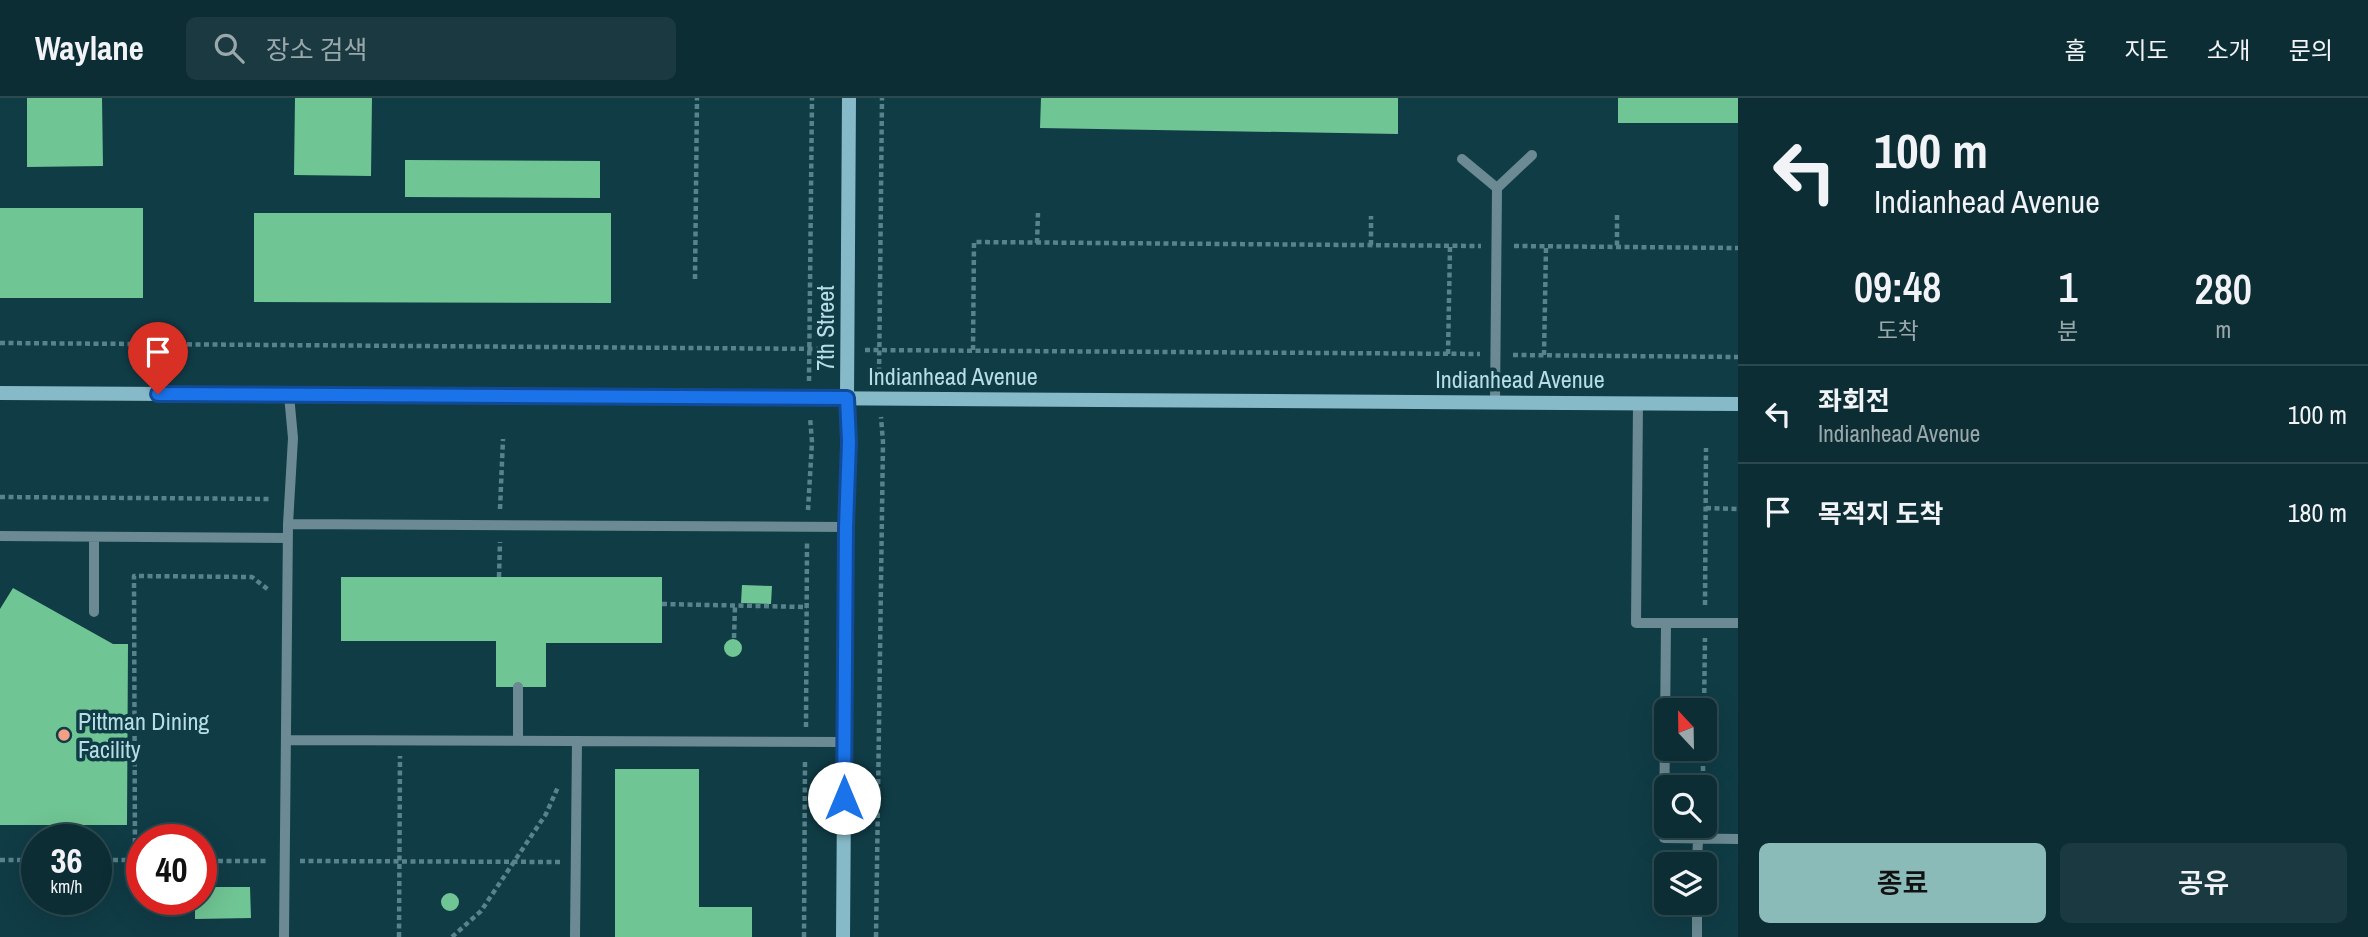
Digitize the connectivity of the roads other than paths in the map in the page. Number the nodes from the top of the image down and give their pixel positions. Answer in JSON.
{"nodes":[{"id":1,"x":849,"y":98,"type":"edge"},
{"id":2,"x":1532,"y":155,"type":"dead end"},
{"id":3,"x":1462,"y":159,"type":"dead end"},
{"id":4,"x":1497,"y":188,"type":"junction"},
{"id":5,"x":0,"y":393,"type":"edge"},
{"id":6,"x":289,"y":395,"type":"junction"},
{"id":7,"x":847,"y":398,"type":"junction"},
{"id":8,"x":1495,"y":402,"type":"junction"},
{"id":9,"x":1638,"y":403,"type":"junction"},
{"id":10,"x":1738,"y":404,"type":"edge"},
{"id":11,"x":288,"y":524,"type":"junction"},
{"id":12,"x":846,"y":527,"type":"junction"},
{"id":13,"x":0,"y":536,"type":"edge"},
{"id":14,"x":94,"y":537,"type":"junction"},
{"id":15,"x":287,"y":538,"type":"junction"},
{"id":16,"x":94,"y":612,"type":"dead end"},
{"id":17,"x":1666,"y":623,"type":"junction"},
{"id":18,"x":1738,"y":624,"type":"edge"},
{"id":19,"x":518,"y":687,"type":"dead end"},
{"id":20,"x":286,"y":740,"type":"junction"},
{"id":21,"x":518,"y":741,"type":"junction"},
{"id":22,"x":577,"y":741,"type":"junction"},
{"id":23,"x":845,"y":743,"type":"junction"},
{"id":24,"x":1698,"y":839,"type":"junction"},
{"id":25,"x":1738,"y":839,"type":"edge"},
{"id":26,"x":1697,"y":852,"type":"edge"},
{"id":27,"x":1697,"y":915,"type":"edge"},
{"id":28,"x":284,"y":937,"type":"edge"},
{"id":29,"x":575,"y":937,"type":"edge"},
{"id":30,"x":843,"y":937,"type":"edge"},
{"id":31,"x":1697,"y":937,"type":"edge"}],
"edges":[{"from":1,"to":7,"type":"main road","name":"7th Street"},
{"from":2,"to":4,"type":"lane"},
{"from":3,"to":4,"type":"lane"},
{"from":4,"to":8,"type":"lane"},
{"from":5,"to":6,"type":"main road","name":"Indianhead Avenue"},
{"from":6,"to":7,"type":"main road","name":"Indianhead Avenue"},
{"from":6,"to":11,"type":"lane"},
{"from":7,"to":8,"type":"main road","name":"Indianhead Avenue"},
{"from":7,"to":12,"type":"main road","name":"7th Street"},
{"from":8,"to":9,"type":"main road","name":"Indianhead Avenue"},
{"from":9,"to":10,"type":"main road","name":"Indianhead Avenue"},
{"from":9,"to":17,"type":"lane"},
{"from":11,"to":12,"type":"lane"},
{"from":11,"to":15,"type":"lane"},
{"from":12,"to":23,"type":"main road","name":"7th Street"},
{"from":13,"to":14,"type":"lane"},
{"from":14,"to":15,"type":"lane"},
{"from":14,"to":16,"type":"lane"},
{"from":15,"to":20,"type":"lane"},
{"from":17,"to":18,"type":"lane"},
{"from":17,"to":24,"type":"lane"},
{"from":19,"to":21,"type":"lane"},
{"from":20,"to":21,"type":"lane"},
{"from":20,"to":28,"type":"lane"},
{"from":21,"to":22,"type":"lane"},
{"from":22,"to":23,"type":"lane"},
{"from":22,"to":29,"type":"lane"},
{"from":23,"to":30,"type":"main road","name":"7th Street"},
{"from":24,"to":25,"type":"lane"},
{"from":24,"to":26,"type":"lane"},
{"from":27,"to":31,"type":"lane"}]}
